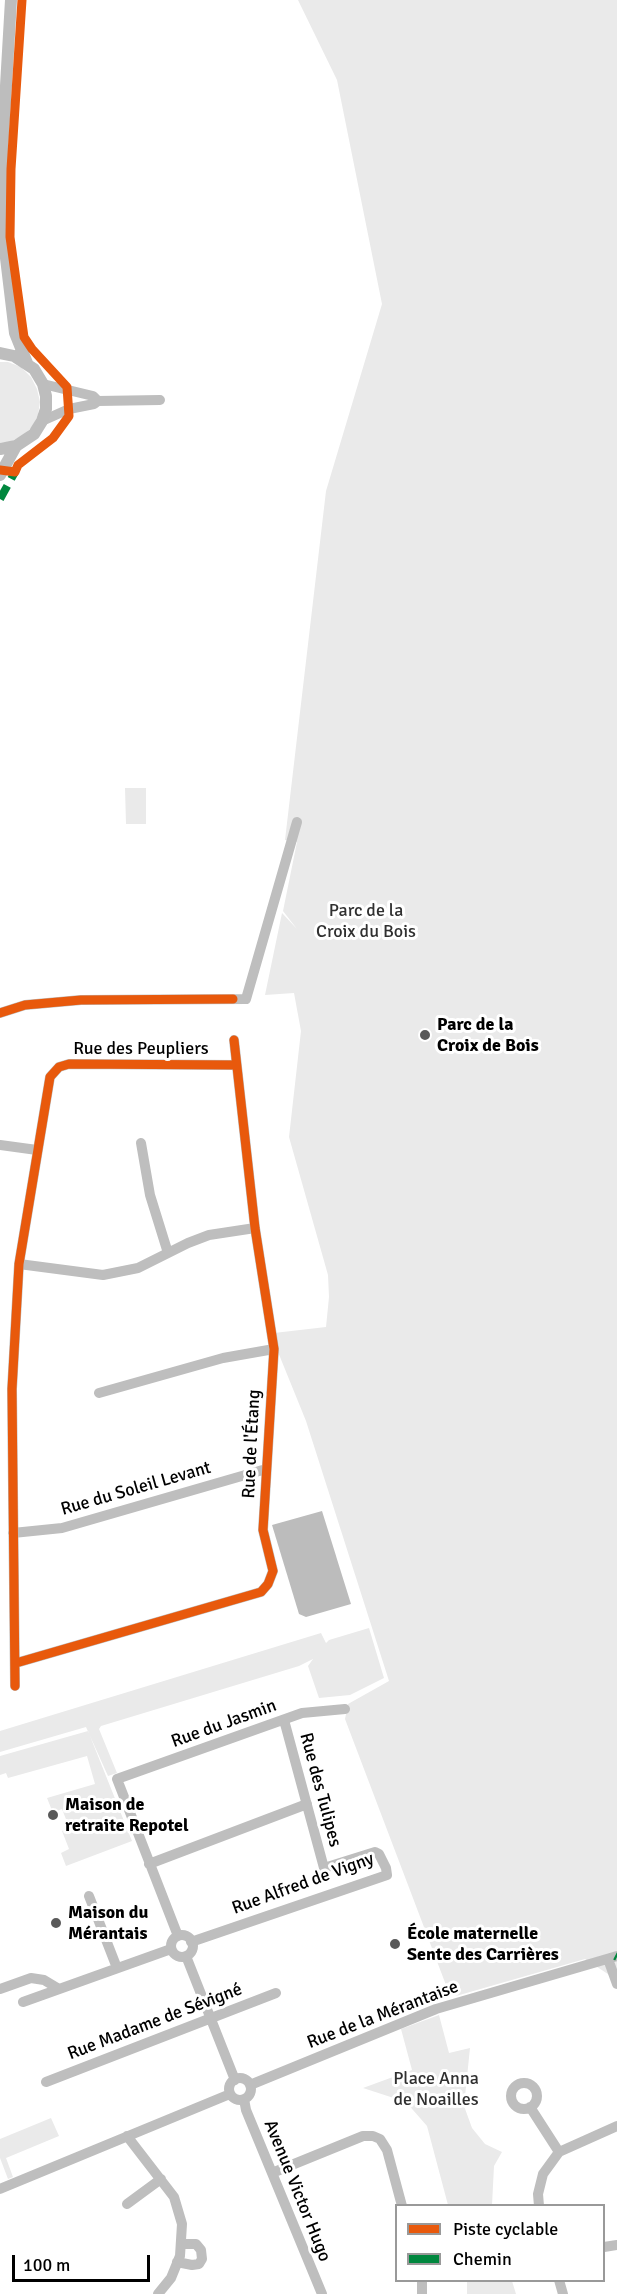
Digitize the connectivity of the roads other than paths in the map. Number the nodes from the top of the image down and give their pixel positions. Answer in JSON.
{"nodes":[{"id":1,"x":11,"y":0,"type":"edge"},
{"id":2,"x":0,"y":353,"type":"edge"},
{"id":3,"x":27,"y":363,"type":"junction"},
{"id":4,"x":43,"y":384,"type":"junction"},
{"id":5,"x":160,"y":400,"type":"dead end"},
{"id":6,"x":98,"y":401,"type":"junction"},
{"id":7,"x":42,"y":421,"type":"junction"},
{"id":8,"x":16,"y":446,"type":"junction"},
{"id":9,"x":0,"y":449,"type":"edge"},
{"id":10,"x":0,"y":475,"type":"edge"},
{"id":11,"x":297,"y":822,"type":"dead end"},
{"id":12,"x":0,"y":1013,"type":"edge"},
{"id":13,"x":234,"y":1040,"type":"dead end"},
{"id":14,"x":236,"y":1065,"type":"junction"},
{"id":15,"x":141,"y":1143,"type":"dead end"},
{"id":16,"x":0,"y":1145,"type":"edge"},
{"id":17,"x":37,"y":1150,"type":"junction"},
{"id":18,"x":255,"y":1228,"type":"junction"},
{"id":19,"x":168,"y":1253,"type":"junction"},
{"id":20,"x":19,"y":1264,"type":"junction"},
{"id":21,"x":274,"y":1349,"type":"junction"},
{"id":22,"x":99,"y":1393,"type":"dead end"},
{"id":23,"x":266,"y":1469,"type":"junction"},
{"id":24,"x":13,"y":1533,"type":"junction"},
{"id":25,"x":0,"y":1597,"type":"edge"},
{"id":26,"x":13,"y":1597,"type":"junction"},
{"id":27,"x":16,"y":1663,"type":"junction"},
{"id":28,"x":15,"y":1686,"type":"dead end"},
{"id":29,"x":345,"y":1709,"type":"dead end"},
{"id":30,"x":284,"y":1720,"type":"junction"},
{"id":31,"x":307,"y":1804,"type":"junction"},
{"id":32,"x":149,"y":1864,"type":"junction"},
{"id":33,"x":324,"y":1868,"type":"joint"},
{"id":34,"x":89,"y":1896,"type":"dead end"},
{"id":35,"x":178,"y":1936,"type":"junction"},
{"id":36,"x":191,"y":1941,"type":"junction"},
{"id":37,"x":171,"y":1949,"type":"junction"},
{"id":38,"x":186,"y":1956,"type":"junction"},
{"id":39,"x":608,"y":1959,"type":"edge"},
{"id":40,"x":117,"y":1968,"type":"junction"},
{"id":41,"x":617,"y":1984,"type":"edge"},
{"id":42,"x":0,"y":1989,"type":"edge"},
{"id":43,"x":59,"y":1989,"type":"junction"},
{"id":44,"x":276,"y":1993,"type":"dead end"},
{"id":45,"x":23,"y":2002,"type":"dead end"},
{"id":46,"x":211,"y":2018,"type":"junction"},
{"id":47,"x":235,"y":2080,"type":"junction"},
{"id":48,"x":46,"y":2082,"type":"dead end"},
{"id":49,"x":250,"y":2085,"type":"junction"},
{"id":50,"x":230,"y":2094,"type":"junction"},
{"id":51,"x":244,"y":2099,"type":"junction"},
{"id":52,"x":530,"y":2107,"type":"dead end"},
{"id":53,"x":617,"y":2126,"type":"edge"},
{"id":54,"x":128,"y":2136,"type":"junction"},
{"id":55,"x":559,"y":2152,"type":"junction"},
{"id":56,"x":272,"y":2174,"type":"junction"},
{"id":57,"x":161,"y":2180,"type":"junction"},
{"id":58,"x":0,"y":2189,"type":"edge"},
{"id":59,"x":127,"y":2204,"type":"dead end"},
{"id":60,"x":402,"y":2204,"type":"edge"},
{"id":61,"x":539,"y":2204,"type":"edge"},
{"id":62,"x":181,"y":2244,"type":"junction"},
{"id":63,"x":177,"y":2262,"type":"junction"},
{"id":64,"x":159,"y":2294,"type":"edge"},
{"id":65,"x":322,"y":2294,"type":"edge"}],
"edges":[{"from":1,"to":3,"type":"main road"},
{"from":2,"to":3,"type":"main road"},
{"from":3,"to":4,"type":"main road"},
{"from":4,"to":6,"type":"street"},
{"from":4,"to":7,"type":"main road"},
{"from":5,"to":6,"type":"street"},
{"from":6,"to":7,"type":"street"},
{"from":7,"to":8,"type":"main road"},
{"from":8,"to":9,"type":"main road"},
{"from":8,"to":10,"type":"main road"},
{"from":11,"to":12,"type":"street"},
{"from":13,"to":14,"type":"street","name":"Rue de l'Étang"},
{"from":14,"to":17,"type":"street","name":"Rue des Peupliers"},
{"from":14,"to":18,"type":"street","name":"Rue de l'Étang"},
{"from":15,"to":19,"type":"street"},
{"from":16,"to":17,"type":"street"},
{"from":17,"to":20,"type":"street","name":"Rue des Peupliers"},
{"from":18,"to":19,"type":"street"},
{"from":18,"to":21,"type":"street","name":"Rue de l'Étang"},
{"from":19,"to":20,"type":"street"},
{"from":20,"to":24,"type":"street","name":"Rue des Peupliers"},
{"from":21,"to":22,"type":"street"},
{"from":21,"to":23,"type":"street","name":"Rue de l'Étang"},
{"from":23,"to":24,"type":"street","name":"Rue du Soleil Levant"},
{"from":23,"to":27,"type":"street","name":"Rue de l'Étang"},
{"from":24,"to":26,"type":"street","name":"Rue des Peupliers"},
{"from":25,"to":26,"type":"street"},
{"from":26,"to":27,"type":"street","name":"Rue des Peupliers"},
{"from":27,"to":28,"type":"street","name":"Rue des Peupliers"},
{"from":29,"to":30,"type":"street","name":"Rue du Jasmin"},
{"from":30,"to":31,"type":"street","name":"Rue des Tulipes"},
{"from":30,"to":32,"type":"street","name":"Rue du Jasmin"},
{"from":31,"to":32,"type":"street"},
{"from":31,"to":33,"type":"street","name":"Rue des Tulipes"},
{"from":32,"to":35,"type":"street"},
{"from":33,"to":36,"type":"street","name":"Rue Alfred de Vigny"},
{"from":34,"to":40,"type":"street"},
{"from":35,"to":36,"type":"street"},
{"from":35,"to":37,"type":"street"},
{"from":36,"to":38,"type":"street"},
{"from":37,"to":38,"type":"street"},
{"from":37,"to":40,"type":"street"},
{"from":38,"to":46,"type":"street"},
{"from":39,"to":41,"type":"street"},
{"from":39,"to":49,"type":"street","name":"Rue de la Mérantaise"},
{"from":40,"to":43,"type":"street"},
{"from":42,"to":43,"type":"street"},
{"from":43,"to":45,"type":"street"},
{"from":44,"to":46,"type":"street","name":"Rue Madame de Sévigné"},
{"from":46,"to":47,"type":"street"},
{"from":46,"to":48,"type":"street","name":"Rue Madame de Sévigné"},
{"from":47,"to":49,"type":"street"},
{"from":47,"to":50,"type":"street"},
{"from":49,"to":51,"type":"street"},
{"from":50,"to":51,"type":"street"},
{"from":50,"to":54,"type":"street"},
{"from":51,"to":56,"type":"street","name":"Avenue Victor Hugo"},
{"from":52,"to":55,"type":"street"},
{"from":53,"to":55,"type":"street"},
{"from":54,"to":57,"type":"street"},
{"from":54,"to":58,"type":"street"},
{"from":55,"to":61,"type":"street"},
{"from":56,"to":60,"type":"street"},
{"from":56,"to":65,"type":"street","name":"Avenue Victor Hugo"},
{"from":57,"to":59,"type":"street"},
{"from":57,"to":62,"type":"street"},
{"from":62,"to":63,"type":"street"},
{"from":62,"to":63,"type":"street"},
{"from":63,"to":64,"type":"street"}]}
